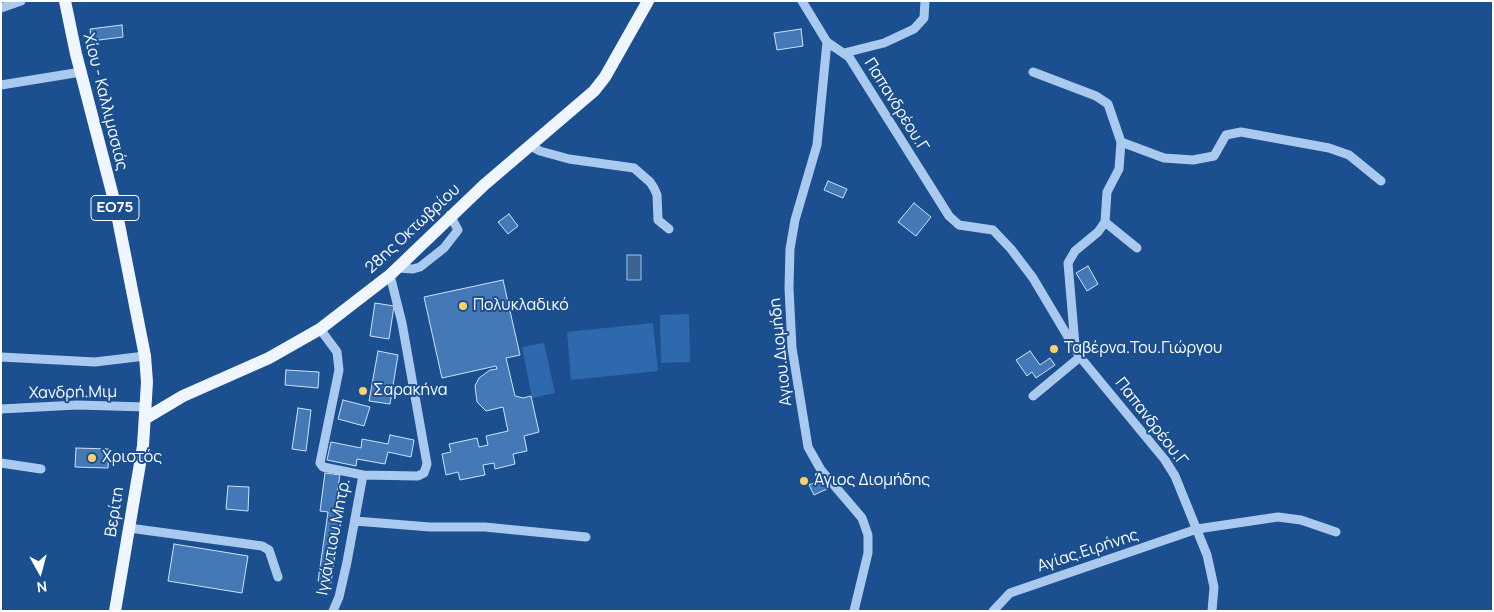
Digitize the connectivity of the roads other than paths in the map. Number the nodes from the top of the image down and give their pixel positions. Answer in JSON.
{"nodes":[{"id":1,"x":21,"y":1,"type":"edge"},
{"id":2,"x":65,"y":1,"type":"edge"},
{"id":3,"x":648,"y":1,"type":"edge"},
{"id":4,"x":802,"y":1,"type":"edge"},
{"id":5,"x":926,"y":1,"type":"edge"},
{"id":6,"x":1,"y":8,"type":"edge"},
{"id":7,"x":827,"y":42,"type":"junction"},
{"id":8,"x":844,"y":53,"type":"junction"},
{"id":9,"x":80,"y":72,"type":"junction"},
{"id":10,"x":1033,"y":72,"type":"dead end"},
{"id":11,"x":1,"y":86,"type":"edge"},
{"id":12,"x":1121,"y":142,"type":"junction"},
{"id":13,"x":530,"y":146,"type":"junction"},
{"id":14,"x":1381,"y":181,"type":"dead end"},
{"id":15,"x":450,"y":216,"type":"junction"},
{"id":16,"x":1104,"y":222,"type":"junction"},
{"id":17,"x":669,"y":229,"type":"dead end"},
{"id":18,"x":1137,"y":248,"type":"dead end"},
{"id":19,"x":393,"y":272,"type":"junction"},
{"id":20,"x":320,"y":329,"type":"junction"},
{"id":21,"x":1076,"y":348,"type":"junction"},
{"id":22,"x":145,"y":356,"type":"junction"},
{"id":23,"x":1,"y":357,"type":"edge"},
{"id":24,"x":1080,"y":357,"type":"junction"},
{"id":25,"x":1033,"y":396,"type":"dead end"},
{"id":26,"x":1,"y":408,"type":"edge"},
{"id":27,"x":146,"y":412,"type":"junction"},
{"id":28,"x":1,"y":463,"type":"edge"},
{"id":29,"x":41,"y":469,"type":"dead end"},
{"id":30,"x":363,"y":475,"type":"junction"},
{"id":31,"x":355,"y":521,"type":"junction"},
{"id":32,"x":129,"y":528,"type":"junction"},
{"id":33,"x":1197,"y":528,"type":"junction"},
{"id":34,"x":1336,"y":532,"type":"dead end"},
{"id":35,"x":586,"y":537,"type":"dead end"},
{"id":36,"x":278,"y":577,"type":"dead end"},
{"id":37,"x":854,"y":609,"type":"edge"},
{"id":38,"x":115,"y":611,"type":"edge"},
{"id":39,"x":333,"y":611,"type":"edge"},
{"id":40,"x":844,"y":611,"type":"edge"},
{"id":41,"x":994,"y":611,"type":"edge"},
{"id":42,"x":1212,"y":611,"type":"edge"}],
"edges":[{"from":1,"to":6,"type":"street"},
{"from":2,"to":9,"type":"main road","name":"Χίου - Καλλιμασιάς","number":"ΕΟ75"},
{"from":3,"to":13,"type":"main road","name":"28ης Οκτωβρίου"},
{"from":4,"to":7,"type":"street","name":"Παπανδρέου.Γ"},
{"from":5,"to":8,"type":"street"},
{"from":7,"to":8,"type":"street","name":"Παπανδρέου.Γ"},
{"from":7,"to":37,"type":"street","name":"Αγιου.Διομήδη"},
{"from":8,"to":21,"type":"street","name":"Παπανδρέου.Γ"},
{"from":9,"to":11,"type":"street"},
{"from":9,"to":22,"type":"main road","name":"Χίου - Καλλιμασιάς","number":"ΕΟ75"},
{"from":10,"to":12,"type":"street"},
{"from":12,"to":14,"type":"street"},
{"from":12,"to":16,"type":"street"},
{"from":13,"to":15,"type":"main road","name":"28ης Οκτωβρίου"},
{"from":13,"to":17,"type":"street"},
{"from":15,"to":19,"type":"main road","name":"28ης Οκτωβρίου"},
{"from":15,"to":19,"type":"street"},
{"from":16,"to":18,"type":"street"},
{"from":16,"to":21,"type":"street"},
{"from":19,"to":20,"type":"main road","name":"28ης Οκτωβρίου"},
{"from":19,"to":30,"type":"street"},
{"from":20,"to":27,"type":"main road","name":"28ης Οκτωβρίου"},
{"from":20,"to":30,"type":"street","name":"Ιγνάντιου.Μητρ."},
{"from":21,"to":24,"type":"street","name":"Παπανδρέου.Γ"},
{"from":22,"to":23,"type":"street"},
{"from":22,"to":27,"type":"main road","name":"Χίου - Καλλιμασιάς","number":"ΕΟ75"},
{"from":24,"to":25,"type":"street"},
{"from":24,"to":33,"type":"street","name":"Παπανδρέου.Γ"},
{"from":26,"to":27,"type":"street","name":"Χανδρή.Μιμ"},
{"from":27,"to":32,"type":"main road","name":"Βερίτη","number":"ΕΟ75"},
{"from":28,"to":29,"type":"street"},
{"from":30,"to":31,"type":"street","name":"Ιγνάντιου.Μητρ."},
{"from":31,"to":35,"type":"street"},
{"from":31,"to":39,"type":"street","name":"Ιγνάντιου.Μητρ."},
{"from":32,"to":36,"type":"street"},
{"from":32,"to":38,"type":"main road","name":"Βερίτη","number":"ΕΟ75"},
{"from":33,"to":34,"type":"street","name":"Αγίας.Ειρήνης"},
{"from":33,"to":41,"type":"street","name":"Αγίας.Ειρήνης"},
{"from":33,"to":42,"type":"street","name":"Παπανδρέου.Γ"},
{"from":37,"to":40,"type":"street"}]}
